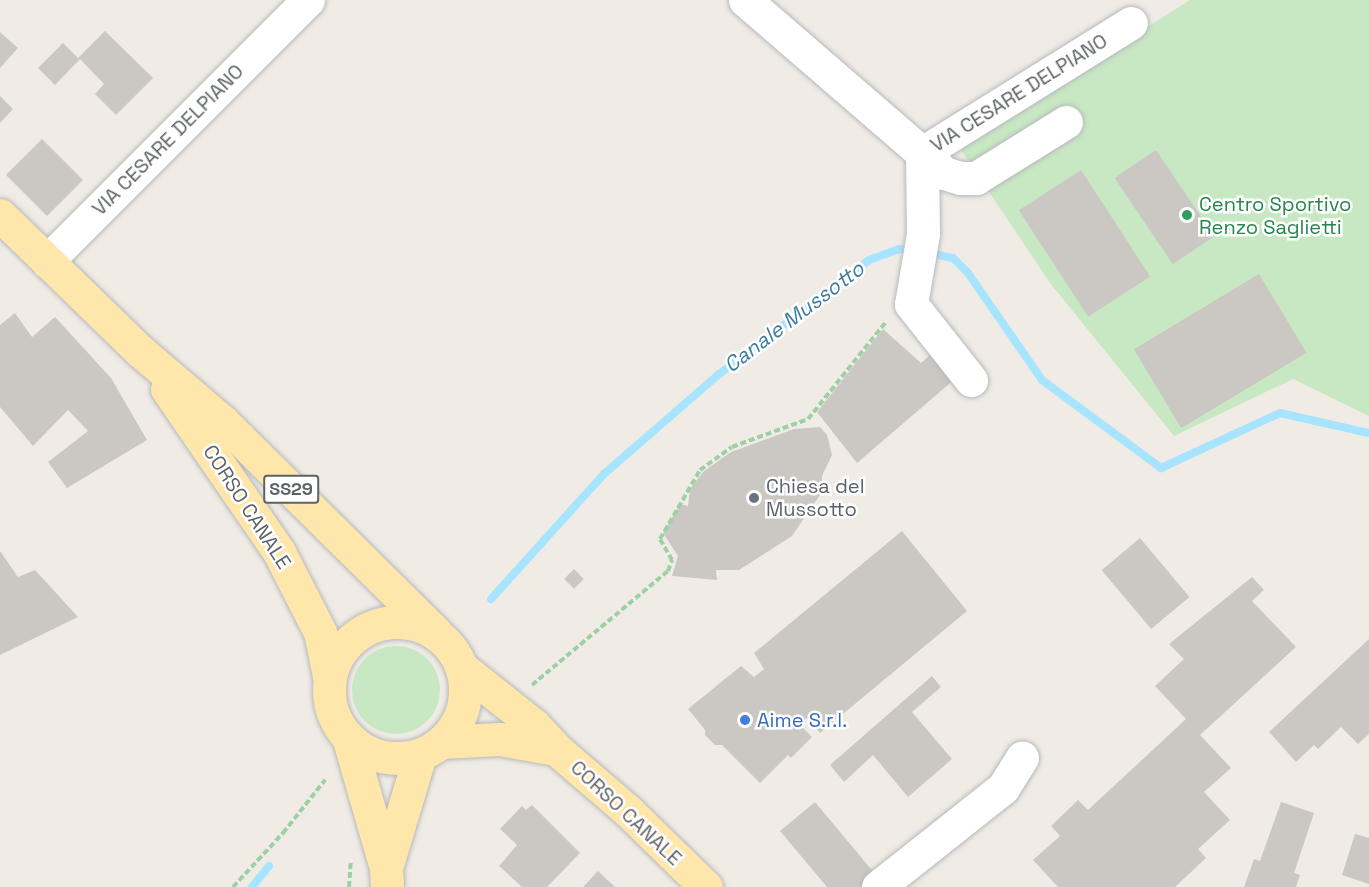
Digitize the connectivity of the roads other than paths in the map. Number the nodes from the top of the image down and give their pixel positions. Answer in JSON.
{"nodes":[{"id":1,"x":752,"y":2,"type":"edge"},
{"id":2,"x":289,"y":6,"type":"edge"},
{"id":3,"x":1131,"y":23,"type":"dead end"},
{"id":4,"x":1066,"y":122,"type":"dead end"},
{"id":5,"x":922,"y":153,"type":"junction"},
{"id":6,"x":0,"y":215,"type":"edge"},
{"id":7,"x":47,"y":261,"type":"junction"},
{"id":8,"x":140,"y":351,"type":"junction"},
{"id":9,"x":971,"y":380,"type":"dead end"},
{"id":10,"x":436,"y":633,"type":"junction"},
{"id":11,"x":462,"y":668,"type":"junction"},
{"id":12,"x":329,"y":675,"type":"junction"},
{"id":13,"x":349,"y":740,"type":"junction"},
{"id":14,"x":431,"y":748,"type":"junction"},
{"id":15,"x":556,"y":749,"type":"junction"},
{"id":16,"x":1022,"y":758,"type":"dead end"},
{"id":17,"x":387,"y":878,"type":"edge"},
{"id":18,"x":696,"y":884,"type":"edge"},
{"id":19,"x":878,"y":887,"type":"edge"}],
"edges":[{"from":1,"to":5,"type":"street","name":"VIA CESARE DELPIANO"},
{"from":2,"to":7,"type":"street","name":"VIA CESARE DELPIANO"},
{"from":3,"to":5,"type":"street","name":"VIA CESARE DELPIANO"},
{"from":4,"to":5,"type":"street"},
{"from":5,"to":9,"type":"street"},
{"from":6,"to":7,"type":"main road","name":"CORSO CANALE","number":"SS29"},
{"from":7,"to":8,"type":"main road","name":"CORSO CANALE","number":"SS29"},
{"from":8,"to":10,"type":"main road","name":"CORSO CANALE","number":"SS29"},
{"from":8,"to":12,"type":"main road","name":"CORSO CANALE","number":"SS29"},
{"from":10,"to":11,"type":"main road"},
{"from":10,"to":12,"type":"main road"},
{"from":11,"to":14,"type":"main road"},
{"from":11,"to":15,"type":"main road","name":"CORSO CANALE"},
{"from":12,"to":13,"type":"main road"},
{"from":13,"to":14,"type":"main road"},
{"from":13,"to":17,"type":"main road"},
{"from":14,"to":15,"type":"main road","name":"CORSO CANALE"},
{"from":14,"to":17,"type":"main road"},
{"from":15,"to":18,"type":"main road","name":"CORSO CANALE"},
{"from":16,"to":19,"type":"street"}]}
